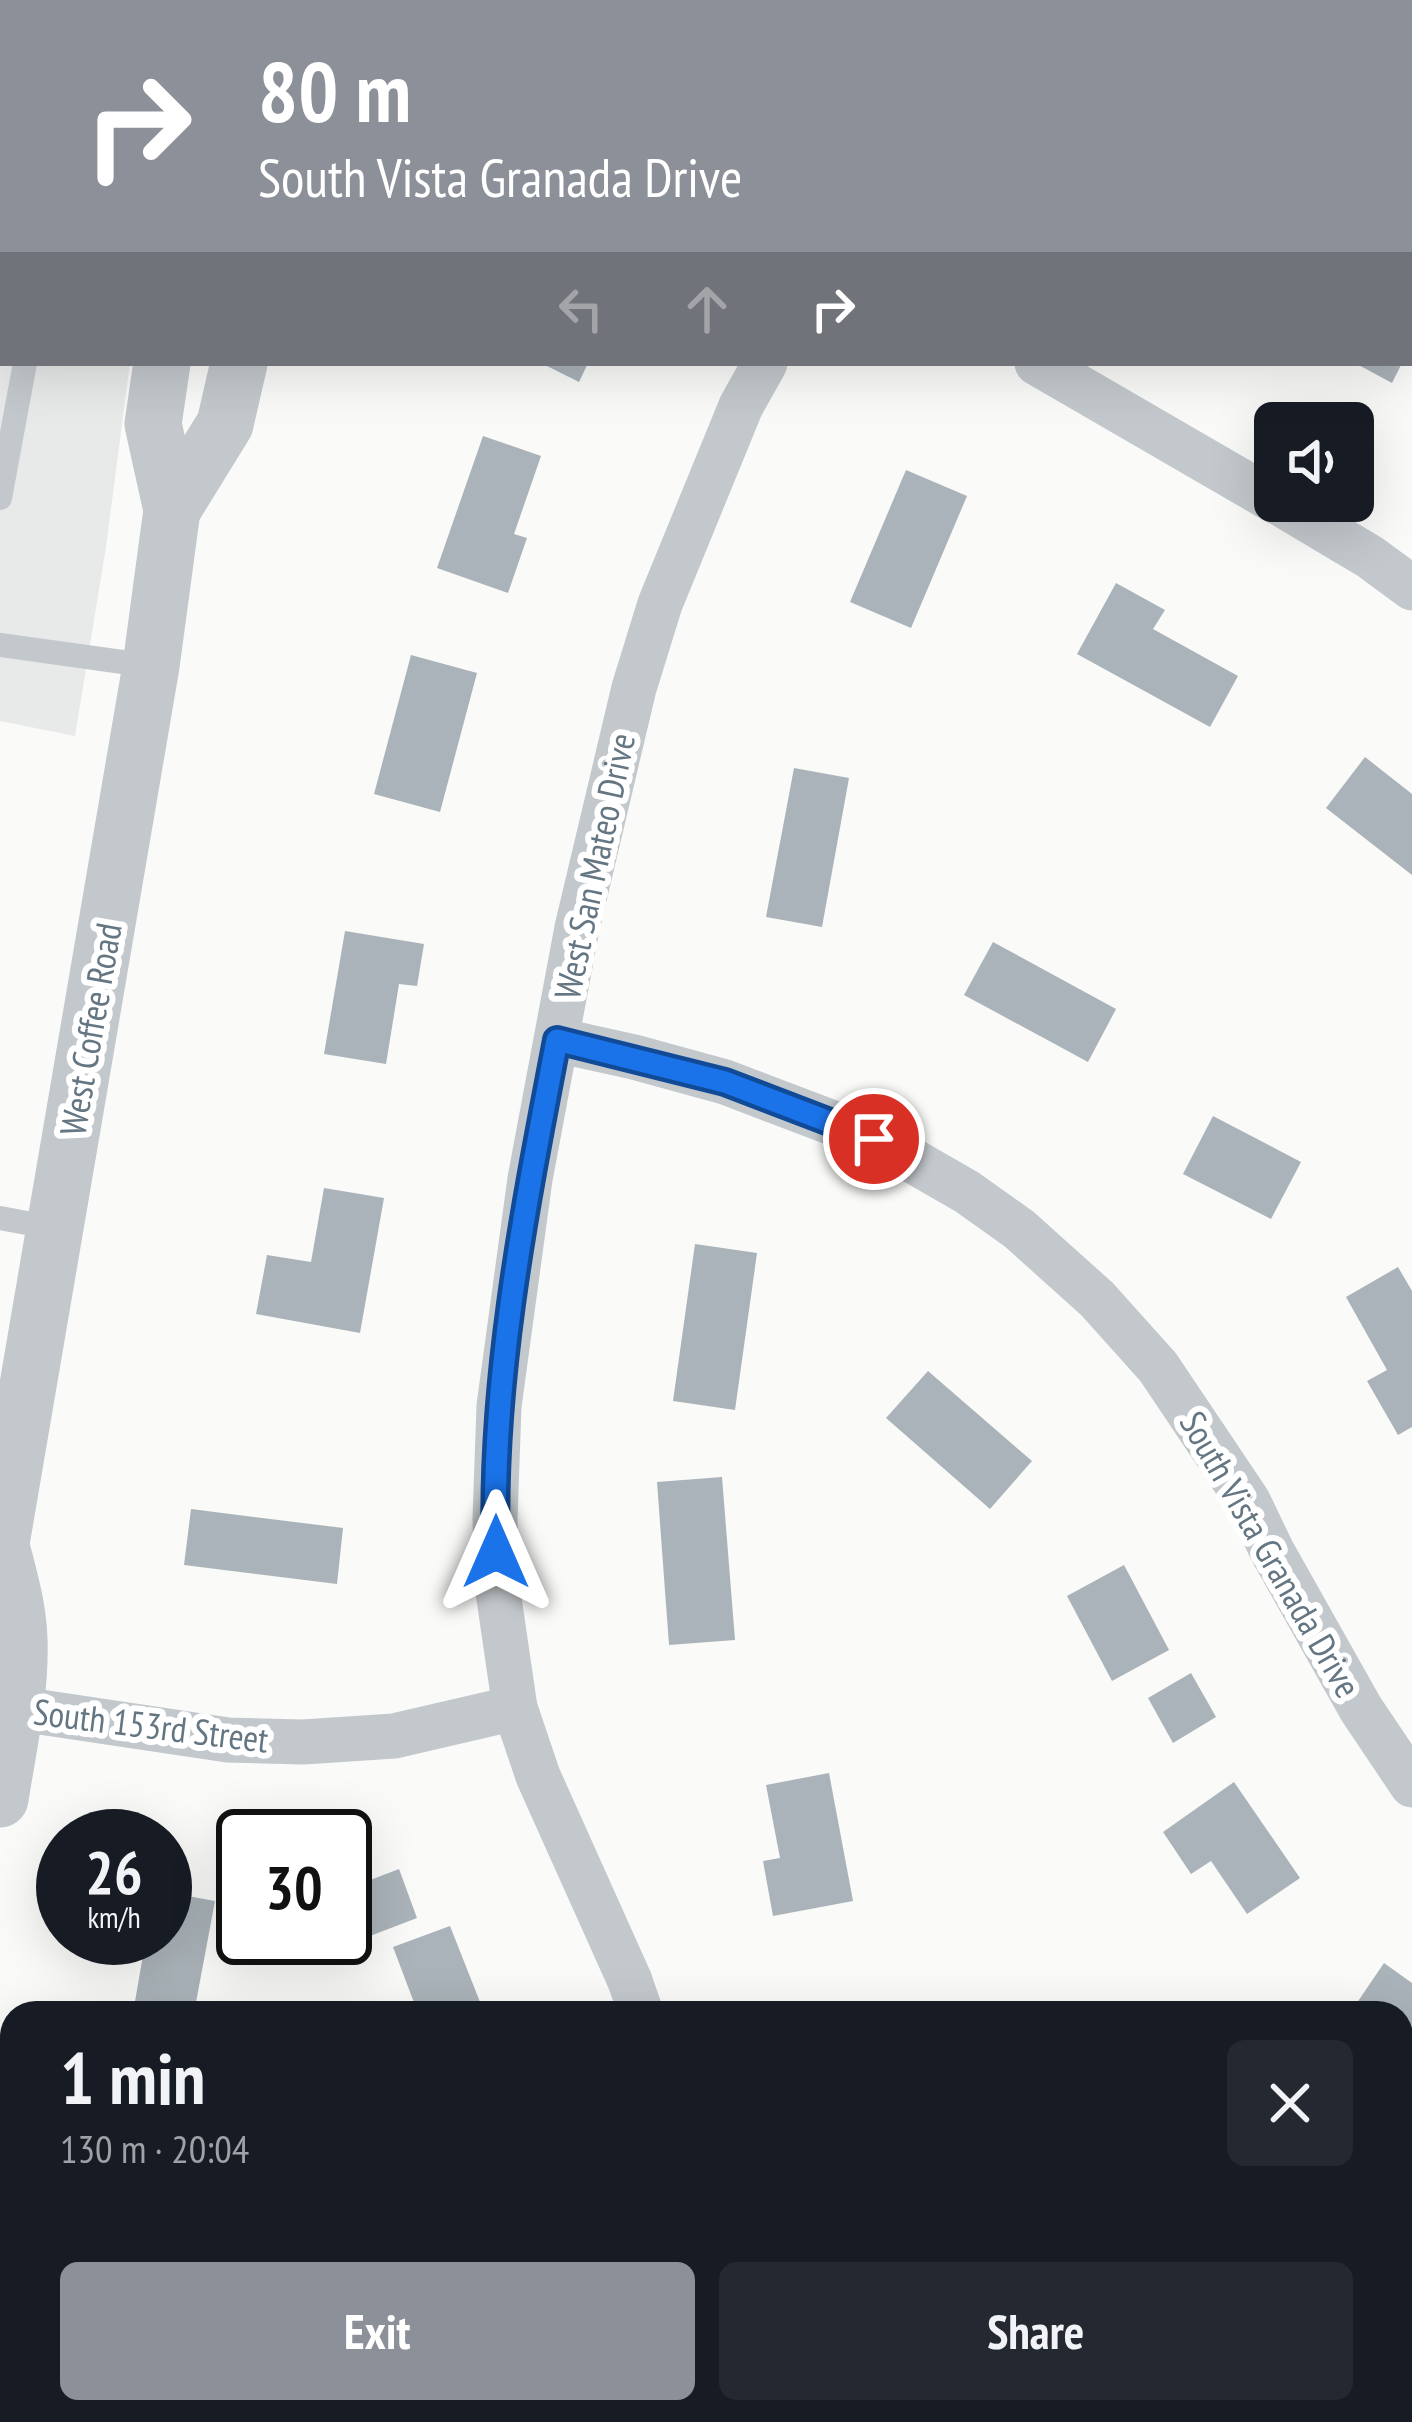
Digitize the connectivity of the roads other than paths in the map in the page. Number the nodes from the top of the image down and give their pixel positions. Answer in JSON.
{"nodes":[{"id":1,"x":25,"y":366,"type":"edge"},
{"id":2,"x":162,"y":366,"type":"edge"},
{"id":3,"x":238,"y":366,"type":"edge"},
{"id":4,"x":763,"y":366,"type":"edge"},
{"id":5,"x":1041,"y":366,"type":"edge"},
{"id":6,"x":1254,"y":489,"type":"edge"},
{"id":7,"x":0,"y":498,"type":"edge"},
{"id":8,"x":172,"y":511,"type":"junction"},
{"id":9,"x":1311,"y":522,"type":"edge"},
{"id":10,"x":1412,"y":588,"type":"edge"},
{"id":11,"x":0,"y":645,"type":"edge"},
{"id":12,"x":152,"y":666,"type":"junction"},
{"id":13,"x":557,"y":1040,"type":"junction"},
{"id":14,"x":0,"y":1218,"type":"edge"},
{"id":15,"x":57,"y":1228,"type":"junction"},
{"id":16,"x":1,"y":1547,"type":"edge"},
{"id":17,"x":7,"y":1707,"type":"edge"},
{"id":18,"x":515,"y":1708,"type":"junction"},
{"id":19,"x":1412,"y":1785,"type":"edge"},
{"id":20,"x":0,"y":1799,"type":"edge"},
{"id":21,"x":637,"y":2001,"type":"edge"}],
"edges":[{"from":1,"to":7,"type":"lane"},
{"from":2,"to":8,"type":"street","name":"West Coffee Road"},
{"from":3,"to":8,"type":"street","name":"West Coffee Road"},
{"from":4,"to":13,"type":"street","name":"West San Mateo Drive"},
{"from":5,"to":6,"type":"street"},
{"from":8,"to":12,"type":"street","name":"West Coffee Road"},
{"from":9,"to":10,"type":"street"},
{"from":11,"to":12,"type":"lane"},
{"from":12,"to":15,"type":"street","name":"West Coffee Road"},
{"from":13,"to":18,"type":"street","name":"West San Mateo Drive"},
{"from":13,"to":19,"type":"street","name":"South Vista Granada Drive"},
{"from":14,"to":15,"type":"lane"},
{"from":15,"to":16,"type":"street","name":"West Coffee Road"},
{"from":16,"to":17,"type":"street","name":"West Coffee Road"},
{"from":17,"to":18,"type":"street","name":"South 153rd Street"},
{"from":17,"to":20,"type":"street","name":"West Coffee Road"},
{"from":18,"to":21,"type":"street","name":"West San Mateo Drive"}]}
